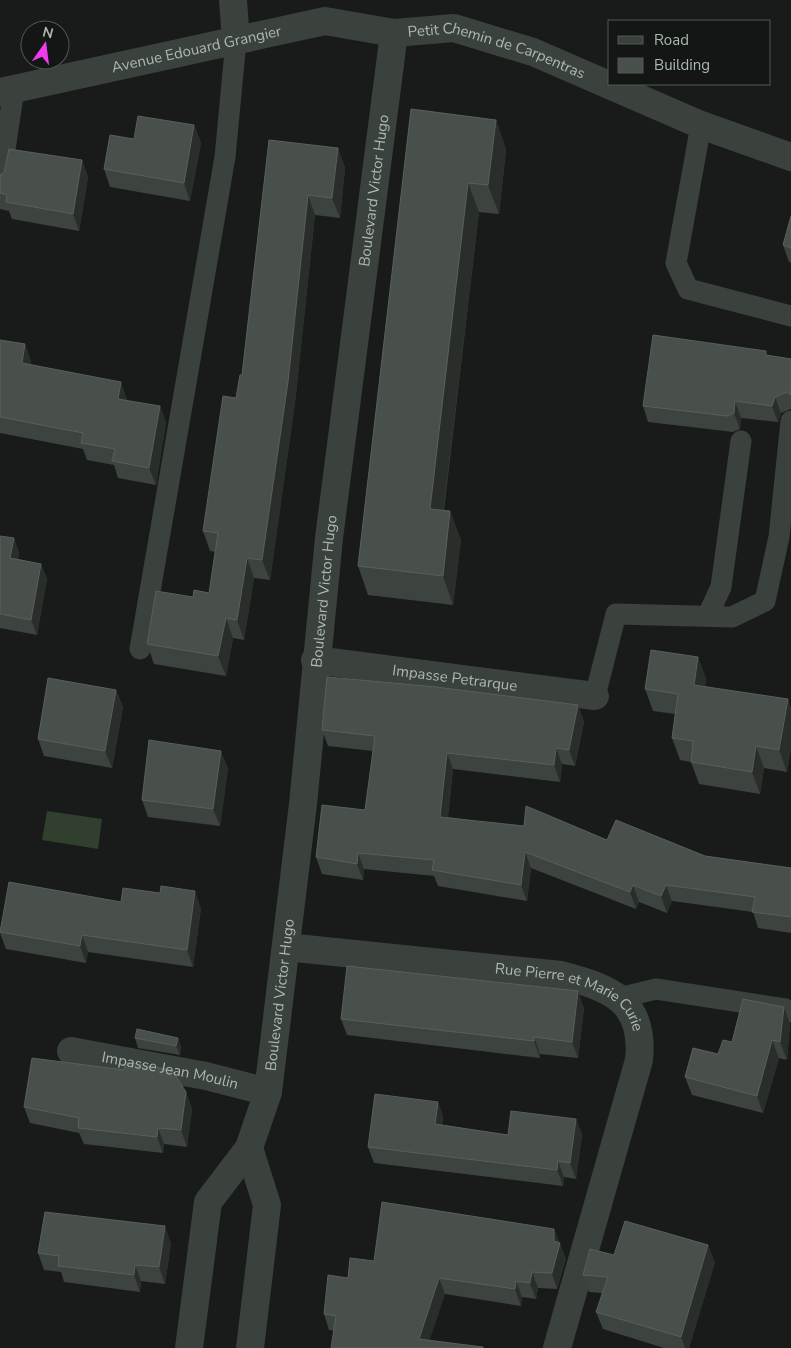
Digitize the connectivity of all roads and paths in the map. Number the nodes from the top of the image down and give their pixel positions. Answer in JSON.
{"nodes":[{"id":1,"x":233,"y":0,"type":"edge"},
{"id":2,"x":394,"y":33,"type":"junction"},
{"id":3,"x":236,"y":41,"type":"junction"},
{"id":4,"x":608,"y":85,"type":"edge"},
{"id":5,"x":609,"y":85,"type":"edge"},
{"id":6,"x":7,"y":90,"type":"edge"},
{"id":7,"x":701,"y":125,"type":"junction"},
{"id":8,"x":791,"y":157,"type":"edge"},
{"id":9,"x":0,"y":183,"type":"edge"},
{"id":10,"x":791,"y":316,"type":"edge"},
{"id":11,"x":791,"y":421,"type":"edge"},
{"id":12,"x":742,"y":441,"type":"dead end"},
{"id":13,"x":708,"y":615,"type":"junction"},
{"id":14,"x":140,"y":648,"type":"dead end"},
{"id":15,"x":316,"y":660,"type":"junction"},
{"id":16,"x":595,"y":696,"type":"joint"},
{"id":17,"x":286,"y":948,"type":"junction"},
{"id":18,"x":619,"y":998,"type":"junction"},
{"id":19,"x":791,"y":1012,"type":"edge"},
{"id":20,"x":71,"y":1050,"type":"dead end"},
{"id":21,"x":268,"y":1092,"type":"junction"},
{"id":22,"x":250,"y":1148,"type":"junction"},
{"id":23,"x":189,"y":1348,"type":"edge"},
{"id":24,"x":250,"y":1348,"type":"edge"},
{"id":25,"x":557,"y":1348,"type":"edge"}],
"edges":[{"from":1,"to":3,"type":"street"},
{"from":2,"to":3,"type":"street","name":"Avenue Edouard Grangier"},
{"from":2,"to":4,"type":"street","name":"Petit Chemin de Carpentras"},
{"from":2,"to":15,"type":"street","name":"Boulevard Victor Hugo"},
{"from":3,"to":6,"type":"street","name":"Avenue Edouard Grangier"},
{"from":3,"to":14,"type":"lane"},
{"from":5,"to":7,"type":"street","name":"Petit Chemin de Carpentras"},
{"from":6,"to":9,"type":"lane"},
{"from":7,"to":8,"type":"street","name":"Petit Chemin de Carpentras"},
{"from":7,"to":10,"type":"lane"},
{"from":11,"to":13,"type":"lane"},
{"from":12,"to":13,"type":"lane"},
{"from":13,"to":16,"type":"lane"},
{"from":15,"to":16,"type":"street","name":"Impasse Petrarque"},
{"from":15,"to":17,"type":"street","name":"Boulevard Victor Hugo"},
{"from":17,"to":18,"type":"street","name":"Rue Pierre et Marie Curie"},
{"from":17,"to":21,"type":"street","name":"Boulevard Victor Hugo"},
{"from":18,"to":19,"type":"lane"},
{"from":18,"to":25,"type":"street","name":"Rue Pierre et Marie Curie"},
{"from":20,"to":21,"type":"street","name":"Impasse Jean Moulin"},
{"from":21,"to":22,"type":"street","name":"Boulevard Victor Hugo"},
{"from":22,"to":23,"type":"street","name":"Boulevard Victor Hugo"},
{"from":22,"to":24,"type":"street"}]}
